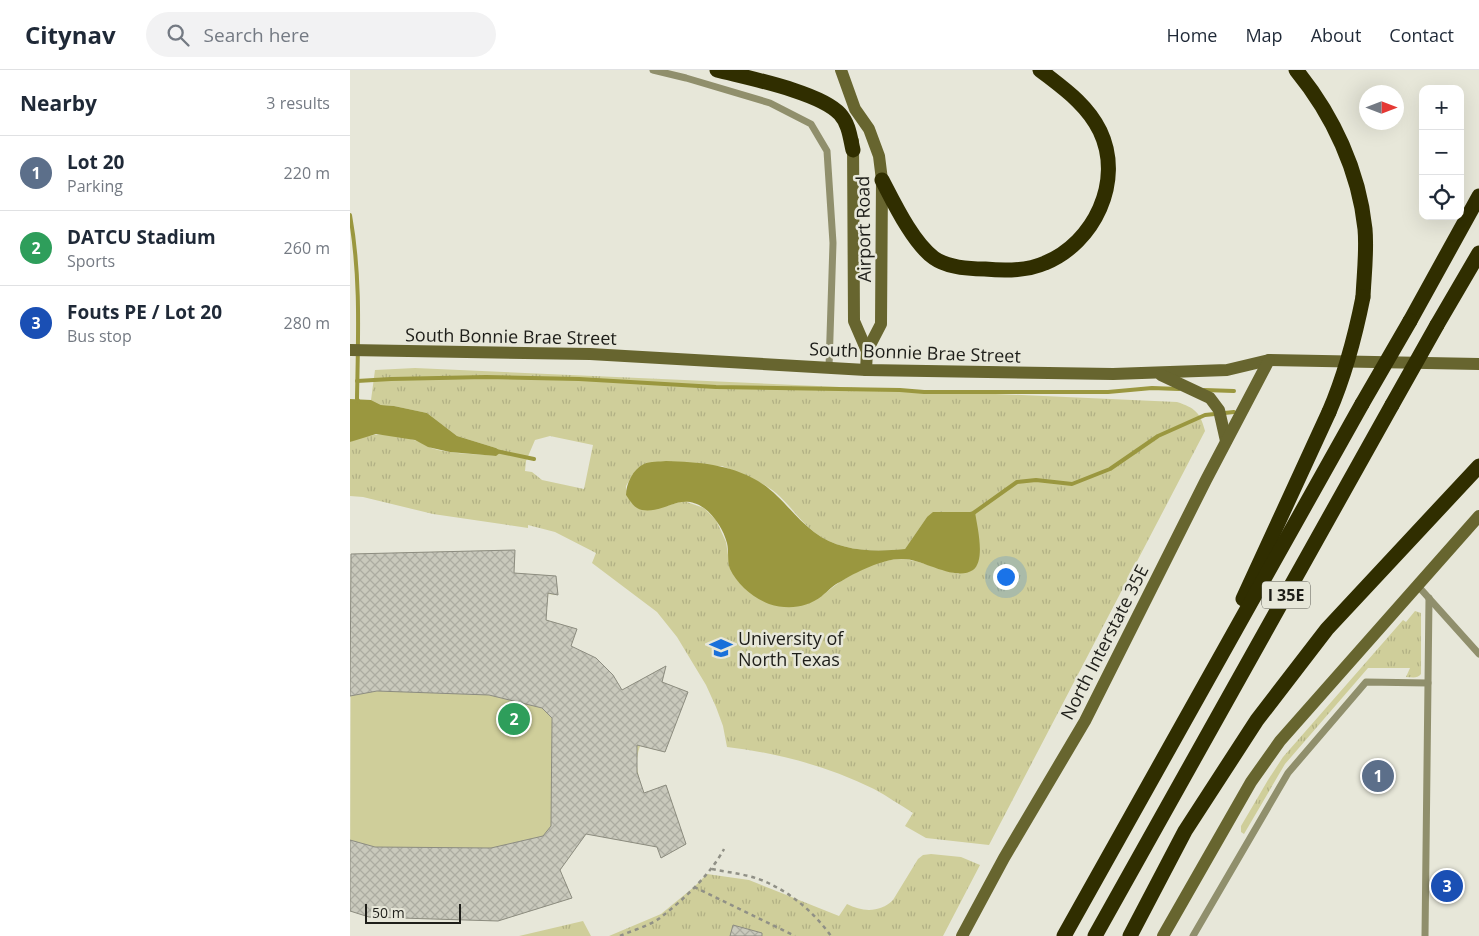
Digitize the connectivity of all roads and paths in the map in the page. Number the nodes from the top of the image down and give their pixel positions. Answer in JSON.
{"nodes":[{"id":1,"x":653,"y":70,"type":"edge"},
{"id":2,"x":717,"y":70,"type":"edge"},
{"id":3,"x":841,"y":70,"type":"edge"},
{"id":4,"x":1040,"y":70,"type":"edge"},
{"id":5,"x":1296,"y":70,"type":"edge"},
{"id":6,"x":855,"y":109,"type":"junction"},
{"id":7,"x":853,"y":150,"type":"junction"},
{"id":8,"x":882,"y":180,"type":"junction"},
{"id":9,"x":1479,"y":196,"type":"edge"},
{"id":10,"x":1479,"y":253,"type":"edge"},
{"id":11,"x":350,"y":350,"type":"edge"},
{"id":12,"x":867,"y":351,"type":"junction"},
{"id":13,"x":1269,"y":360,"type":"junction"},
{"id":14,"x":1479,"y":364,"type":"edge"},
{"id":15,"x":829,"y":367,"type":"junction"},
{"id":16,"x":866,"y":370,"type":"junction"},
{"id":17,"x":1158,"y":374,"type":"junction"},
{"id":18,"x":1226,"y":441,"type":"junction"},
{"id":19,"x":1479,"y":466,"type":"edge"},
{"id":20,"x":1479,"y":516,"type":"edge"},
{"id":21,"x":1418,"y":586,"type":"junction"},
{"id":22,"x":1429,"y":598,"type":"junction"},
{"id":23,"x":1479,"y":654,"type":"edge"},
{"id":24,"x":1428,"y":683,"type":"junction"},
{"id":25,"x":1235,"y":698,"type":"dead end"},
{"id":26,"x":1183,"y":724,"type":"junction"},
{"id":27,"x":1206,"y":739,"type":"junction"},
{"id":28,"x":724,"y":849,"type":"dead end"},
{"id":29,"x":712,"y":869,"type":"junction"},
{"id":30,"x":694,"y":887,"type":"junction"},
{"id":31,"x":620,"y":936,"type":"edge"},
{"id":32,"x":795,"y":936,"type":"edge"},
{"id":33,"x":831,"y":936,"type":"edge"},
{"id":34,"x":962,"y":936,"type":"edge"},
{"id":35,"x":1064,"y":936,"type":"edge"},
{"id":36,"x":1095,"y":936,"type":"edge"},
{"id":37,"x":1130,"y":936,"type":"edge"},
{"id":38,"x":1163,"y":936,"type":"edge"},
{"id":39,"x":1193,"y":936,"type":"edge"},
{"id":40,"x":1425,"y":936,"type":"edge"}],
"edges":[{"from":1,"to":15,"type":"lane"},
{"from":2,"to":7,"type":"highway"},
{"from":3,"to":6,"type":"main road","name":"Airport Road"},
{"from":4,"to":8,"type":"highway"},
{"from":5,"to":26,"type":"highway","bridge":true},
{"from":6,"to":7,"type":"main road","name":"Airport Road"},
{"from":6,"to":8,"type":"main road","name":"Airport Road"},
{"from":7,"to":12,"type":"main road","name":"Airport Road"},
{"from":8,"to":12,"type":"main road","name":"Airport Road"},
{"from":9,"to":26,"type":"highway","number":"I 35E","bridge":true},
{"from":10,"to":27,"type":"highway","number":"I 35E","bridge":true},
{"from":11,"to":15,"type":"main road","name":"South Bonnie Brae Street"},
{"from":12,"to":16,"type":"main road","name":"Airport Road"},
{"from":13,"to":14,"type":"main road","name":"South Bonnie Brae Street"},
{"from":13,"to":17,"type":"main road","name":"South Bonnie Brae Street"},
{"from":13,"to":18,"type":"main road","name":"North Interstate 35E"},
{"from":15,"to":16,"type":"main road","name":"South Bonnie Brae Street"},
{"from":16,"to":17,"type":"main road","name":"South Bonnie Brae Street"},
{"from":17,"to":18,"type":"main road"},
{"from":18,"to":34,"type":"main road","name":"North Interstate 35E"},
{"from":19,"to":37,"type":"highway"},
{"from":20,"to":21,"type":"main road"},
{"from":21,"to":22,"type":"lane"},
{"from":21,"to":38,"type":"main road"},
{"from":22,"to":23,"type":"lane"},
{"from":22,"to":24,"type":"lane"},
{"from":24,"to":39,"type":"lane"},
{"from":24,"to":40,"type":"lane"},
{"from":25,"to":27,"type":"highway"},
{"from":26,"to":35,"type":"highway","number":"I 35E"},
{"from":27,"to":36,"type":"highway","number":"I 35E"},
{"from":28,"to":29,"type":"path"},
{"from":29,"to":30,"type":"path"},
{"from":29,"to":33,"type":"path"},
{"from":30,"to":31,"type":"path"},
{"from":30,"to":32,"type":"path"}]}
